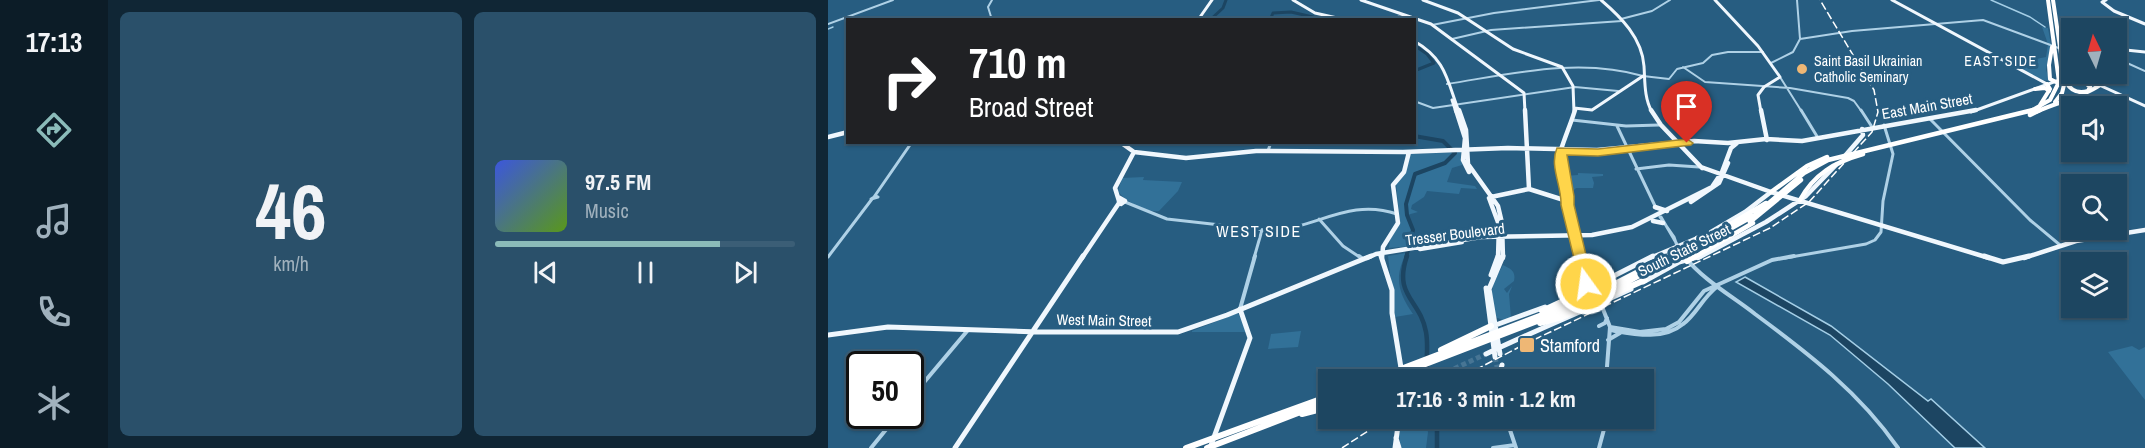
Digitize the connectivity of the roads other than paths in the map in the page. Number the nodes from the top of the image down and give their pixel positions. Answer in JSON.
{"nodes":[{"id":1,"x":892,"y":0,"type":"edge"},
{"id":2,"x":992,"y":0,"type":"edge"},
{"id":3,"x":1212,"y":0,"type":"edge"},
{"id":4,"x":1291,"y":0,"type":"edge"},
{"id":5,"x":1360,"y":0,"type":"edge"},
{"id":6,"x":1423,"y":0,"type":"edge"},
{"id":7,"x":1600,"y":0,"type":"edge"},
{"id":8,"x":1670,"y":0,"type":"edge"},
{"id":9,"x":1715,"y":0,"type":"edge"},
{"id":10,"x":1797,"y":0,"type":"edge"},
{"id":11,"x":1892,"y":0,"type":"edge"},
{"id":12,"x":2046,"y":0,"type":"edge"},
{"id":13,"x":2053,"y":0,"type":"edge"},
{"id":14,"x":2106,"y":0,"type":"edge"},
{"id":15,"x":1407,"y":15,"type":"junction"},
{"id":16,"x":991,"y":18,"type":"edge"},
{"id":17,"x":1199,"y":18,"type":"edge"},
{"id":18,"x":1336,"y":18,"type":"edge"},
{"id":19,"x":1393,"y":18,"type":"edge"},
{"id":20,"x":1414,"y":18,"type":"edge"},
{"id":21,"x":1467,"y":18,"type":"junction"},
{"id":22,"x":1416,"y":19,"type":"edge"},
{"id":23,"x":1621,"y":20,"type":"junction"},
{"id":24,"x":828,"y":24,"type":"edge"},
{"id":25,"x":1936,"y":24,"type":"junction"},
{"id":26,"x":2145,"y":24,"type":"edge"},
{"id":27,"x":1432,"y":25,"type":"junction"},
{"id":28,"x":2053,"y":25,"type":"junction"},
{"id":29,"x":1487,"y":31,"type":"junction"},
{"id":30,"x":1452,"y":39,"type":"junction"},
{"id":31,"x":1800,"y":39,"type":"junction"},
{"id":32,"x":1416,"y":43,"type":"edge"},
{"id":33,"x":1416,"y":43,"type":"edge"},
{"id":34,"x":1421,"y":44,"type":"junction"},
{"id":35,"x":2055,"y":48,"type":"junction"},
{"id":36,"x":2061,"y":49,"type":"edge"},
{"id":37,"x":2127,"y":50,"type":"edge"},
{"id":38,"x":1763,"y":52,"type":"junction"},
{"id":39,"x":2145,"y":52,"type":"edge"},
{"id":40,"x":1439,"y":60,"type":"junction"},
{"id":41,"x":1771,"y":63,"type":"junction"},
{"id":42,"x":2127,"y":63,"type":"edge"},
{"id":43,"x":2061,"y":66,"type":"edge"},
{"id":44,"x":1442,"y":67,"type":"junction"},
{"id":45,"x":1562,"y":67,"type":"junction"},
{"id":46,"x":1683,"y":67,"type":"junction"},
{"id":47,"x":2145,"y":70,"type":"edge"},
{"id":48,"x":1643,"y":76,"type":"junction"},
{"id":49,"x":1502,"y":77,"type":"junction"},
{"id":50,"x":1780,"y":77,"type":"junction"},
{"id":51,"x":2061,"y":80,"type":"edge"},
{"id":52,"x":2056,"y":82,"type":"junction"},
{"id":53,"x":2045,"y":83,"type":"junction"},
{"id":54,"x":1448,"y":84,"type":"junction"},
{"id":55,"x":2063,"y":84,"type":"edge"},
{"id":56,"x":2068,"y":84,"type":"edge"},
{"id":57,"x":2086,"y":84,"type":"edge"},
{"id":58,"x":2090,"y":84,"type":"edge"},
{"id":59,"x":2100,"y":85,"type":"joint"},
{"id":60,"x":1573,"y":87,"type":"junction"},
{"id":61,"x":1764,"y":87,"type":"junction"},
{"id":62,"x":1787,"y":88,"type":"junction"},
{"id":63,"x":2089,"y":88,"type":"junction"},
{"id":64,"x":2035,"y":89,"type":"junction"},
{"id":65,"x":1618,"y":91,"type":"junction"},
{"id":66,"x":1524,"y":94,"type":"junction"},
{"id":67,"x":2048,"y":94,"type":"junction"},
{"id":68,"x":1416,"y":102,"type":"edge"},
{"id":69,"x":1455,"y":105,"type":"junction"},
{"id":70,"x":2145,"y":106,"type":"edge"},
{"id":71,"x":2049,"y":107,"type":"junction"},
{"id":72,"x":1576,"y":109,"type":"junction"},
{"id":73,"x":2028,"y":112,"type":"junction"},
{"id":74,"x":1930,"y":119,"type":"junction"},
{"id":75,"x":1572,"y":120,"type":"junction"},
{"id":76,"x":1661,"y":124,"type":"junction"},
{"id":77,"x":1883,"y":125,"type":"junction"},
{"id":78,"x":1617,"y":126,"type":"junction"},
{"id":79,"x":1872,"y":127,"type":"junction"},
{"id":80,"x":1862,"y":129,"type":"junction"},
{"id":81,"x":846,"y":132,"type":"edge"},
{"id":82,"x":1945,"y":133,"type":"junction"},
{"id":83,"x":828,"y":137,"type":"edge"},
{"id":84,"x":1818,"y":138,"type":"junction"},
{"id":85,"x":1767,"y":140,"type":"junction"},
{"id":86,"x":1899,"y":142,"type":"junction"},
{"id":87,"x":1676,"y":143,"type":"junction"},
{"id":88,"x":1738,"y":143,"type":"junction"},
{"id":89,"x":911,"y":144,"type":"edge"},
{"id":90,"x":1123,"y":144,"type":"edge"},
{"id":91,"x":1270,"y":144,"type":"edge"},
{"id":92,"x":1627,"y":148,"type":"junction"},
{"id":93,"x":1527,"y":149,"type":"junction"},
{"id":94,"x":1464,"y":150,"type":"junction"},
{"id":95,"x":1562,"y":150,"type":"junction"},
{"id":96,"x":1268,"y":151,"type":"junction"},
{"id":97,"x":1134,"y":152,"type":"junction"},
{"id":98,"x":1409,"y":152,"type":"junction"},
{"id":99,"x":1829,"y":161,"type":"junction"},
{"id":100,"x":1701,"y":167,"type":"junction"},
{"id":101,"x":1636,"y":169,"type":"junction"},
{"id":102,"x":1722,"y":176,"type":"junction"},
{"id":103,"x":1529,"y":189,"type":"junction"},
{"id":104,"x":1770,"y":191,"type":"junction"},
{"id":105,"x":1782,"y":195,"type":"junction"},
{"id":106,"x":1490,"y":197,"type":"junction"},
{"id":107,"x":1800,"y":200,"type":"junction"},
{"id":108,"x":1567,"y":201,"type":"junction"},
{"id":109,"x":1120,"y":202,"type":"junction"},
{"id":110,"x":1655,"y":207,"type":"junction"},
{"id":111,"x":1667,"y":211,"type":"junction"},
{"id":112,"x":1763,"y":213,"type":"junction"},
{"id":113,"x":1398,"y":214,"type":"junction"},
{"id":114,"x":1660,"y":216,"type":"junction"},
{"id":115,"x":1319,"y":219,"type":"junction"},
{"id":116,"x":1653,"y":221,"type":"junction"},
{"id":117,"x":1663,"y":224,"type":"junction"},
{"id":118,"x":1880,"y":226,"type":"junction"},
{"id":119,"x":1262,"y":230,"type":"junction"},
{"id":120,"x":2145,"y":230,"type":"edge"},
{"id":121,"x":1500,"y":237,"type":"junction"},
{"id":122,"x":1574,"y":237,"type":"junction"},
{"id":123,"x":1697,"y":238,"type":"junction"},
{"id":124,"x":2060,"y":245,"type":"junction"},
{"id":125,"x":1681,"y":251,"type":"junction"},
{"id":126,"x":1384,"y":254,"type":"junction"},
{"id":127,"x":828,"y":257,"type":"edge"},
{"id":128,"x":1365,"y":258,"type":"junction"},
{"id":129,"x":1687,"y":261,"type":"junction"},
{"id":130,"x":1645,"y":280,"type":"joint"},
{"id":131,"x":1718,"y":286,"type":"junction"},
{"id":132,"x":1589,"y":289,"type":"junction"},
{"id":133,"x":1597,"y":299,"type":"junction"},
{"id":134,"x":1240,"y":309,"type":"junction"},
{"id":135,"x":1551,"y":314,"type":"junction"},
{"id":136,"x":1493,"y":316,"type":"junction"},
{"id":137,"x":1607,"y":316,"type":"junction"},
{"id":138,"x":1511,"y":320,"type":"junction"},
{"id":139,"x":1493,"y":326,"type":"junction"},
{"id":140,"x":1599,"y":326,"type":"dead end"},
{"id":141,"x":1610,"y":329,"type":"junction"},
{"id":142,"x":968,"y":330,"type":"junction"},
{"id":143,"x":1034,"y":332,"type":"junction"},
{"id":144,"x":1622,"y":333,"type":"junction"},
{"id":145,"x":828,"y":335,"type":"edge"},
{"id":146,"x":1501,"y":335,"type":"joint"},
{"id":147,"x":1490,"y":337,"type":"junction"},
{"id":148,"x":1608,"y":341,"type":"junction"},
{"id":149,"x":1445,"y":352,"type":"junction"},
{"id":150,"x":1497,"y":352,"type":"junction"},
{"id":151,"x":1486,"y":354,"type":"tunnel mouth"},
{"id":152,"x":1399,"y":369,"type":"edge"},
{"id":153,"x":1410,"y":369,"type":"edge"},
{"id":154,"x":1607,"y":369,"type":"edge"},
{"id":155,"x":924,"y":382,"type":"edge"},
{"id":156,"x":1318,"y":400,"type":"edge"},
{"id":157,"x":1318,"y":405,"type":"edge"},
{"id":158,"x":1318,"y":409,"type":"edge"},
{"id":159,"x":1263,"y":426,"type":"junction"},
{"id":160,"x":886,"y":429,"type":"edge"},
{"id":161,"x":1397,"y":429,"type":"edge"},
{"id":162,"x":1509,"y":429,"type":"edge"},
{"id":163,"x":1604,"y":429,"type":"edge"},
{"id":164,"x":1396,"y":438,"type":"junction"},
{"id":165,"x":1515,"y":447,"type":"edge"},
{"id":166,"x":871,"y":448,"type":"edge"},
{"id":167,"x":955,"y":448,"type":"edge"},
{"id":168,"x":1186,"y":448,"type":"edge"},
{"id":169,"x":1209,"y":448,"type":"edge"},
{"id":170,"x":1395,"y":448,"type":"edge"},
{"id":171,"x":1399,"y":448,"type":"edge"},
{"id":172,"x":1493,"y":448,"type":"edge"},
{"id":173,"x":1599,"y":448,"type":"edge"},
{"id":174,"x":1898,"y":448,"type":"edge"}],
"edges":[{"from":1,"to":24,"type":"street"},
{"from":2,"to":16,"type":"street"},
{"from":3,"to":17,"type":"main road"},
{"from":4,"to":18,"type":"main road"},
{"from":5,"to":15,"type":"main road"},
{"from":6,"to":21,"type":"main road"},
{"from":7,"to":21,"type":"street"},
{"from":7,"to":23,"type":"main road"},
{"from":8,"to":23,"type":"street"},
{"from":9,"to":38,"type":"main road"},
{"from":10,"to":31,"type":"street"},
{"from":11,"to":25,"type":"main road"},
{"from":12,"to":28,"type":"highway"},
{"from":13,"to":28,"type":"highway"},
{"from":14,"to":26,"type":"main road"},
{"from":15,"to":19,"type":"main road"},
{"from":15,"to":20,"type":"main road"},
{"from":21,"to":27,"type":"street"},
{"from":21,"to":29,"type":"main road"},
{"from":22,"to":27,"type":"main road"},
{"from":23,"to":29,"type":"street"},
{"from":23,"to":48,"type":"main road"},
{"from":25,"to":31,"type":"street"},
{"from":25,"to":36,"type":"street"},
{"from":25,"to":53,"type":"main road"},
{"from":27,"to":30,"type":"main road"},
{"from":28,"to":35,"type":"highway"},
{"from":29,"to":30,"type":"street"},
{"from":29,"to":45,"type":"main road"},
{"from":30,"to":49,"type":"main road"},
{"from":31,"to":41,"type":"street"},
{"from":32,"to":34,"type":"main road"},
{"from":33,"to":44,"type":"main road"},
{"from":34,"to":40,"type":"main road"},
{"from":34,"to":40,"type":"main road"},
{"from":35,"to":43,"type":"highway"},
{"from":35,"to":52,"type":"highway"},
{"from":35,"to":73,"type":"highway"},
{"from":37,"to":39,"type":"main road"},
{"from":38,"to":41,"type":"main road"},
{"from":38,"to":46,"type":"street"},
{"from":40,"to":44,"type":"main road"},
{"from":41,"to":50,"type":"main road"},
{"from":42,"to":47,"type":"street"},
{"from":44,"to":54,"type":"main road"},
{"from":45,"to":48,"type":"street"},
{"from":45,"to":49,"type":"street"},
{"from":45,"to":60,"type":"main road"},
{"from":46,"to":48,"type":"street"},
{"from":46,"to":61,"type":"street"},
{"from":48,"to":65,"type":"main road"},
{"from":48,"to":76,"type":"main road"},
{"from":49,"to":54,"type":"street"},
{"from":49,"to":66,"type":"main road"},
{"from":50,"to":61,"type":"main road"},
{"from":50,"to":62,"type":"street"},
{"from":51,"to":52,"type":"main road","name":"East Main Street"},
{"from":52,"to":53,"type":"main road","name":"East Main Street"},
{"from":53,"to":64,"type":"main road","name":"East Main Street"},
{"from":53,"to":67,"type":"highway"},
{"from":54,"to":69,"type":"main road"},
{"from":55,"to":71,"type":"highway"},
{"from":56,"to":63,"type":"highway"},
{"from":57,"to":63,"type":"highway"},
{"from":58,"to":63,"type":"highway"},
{"from":59,"to":70,"type":"main road"},
{"from":59,"to":71,"type":"highway"},
{"from":60,"to":65,"type":"street"},
{"from":60,"to":66,"type":"street"},
{"from":60,"to":72,"type":"main road"},
{"from":61,"to":62,"type":"street"},
{"from":61,"to":85,"type":"main road"},
{"from":62,"to":79,"type":"street"},
{"from":62,"to":84,"type":"street"},
{"from":64,"to":67,"type":"highway"},
{"from":64,"to":74,"type":"main road","name":"East Main Street"},
{"from":65,"to":72,"type":"main road"},
{"from":66,"to":69,"type":"street"},
{"from":66,"to":93,"type":"main road"},
{"from":67,"to":73,"type":"highway"},
{"from":68,"to":69,"type":"street"},
{"from":69,"to":94,"type":"main road"},
{"from":71,"to":82,"type":"highway"},
{"from":72,"to":75,"type":"main road"},
{"from":73,"to":82,"type":"highway"},
{"from":74,"to":77,"type":"main road","name":"East Main Street"},
{"from":74,"to":124,"type":"street"},
{"from":75,"to":78,"type":"street"},
{"from":75,"to":95,"type":"main road"},
{"from":76,"to":78,"type":"street"},
{"from":76,"to":87,"type":"main road"},
{"from":77,"to":79,"type":"main road","name":"East Main Street"},
{"from":77,"to":118,"type":"street"},
{"from":78,"to":92,"type":"street"},
{"from":79,"to":80,"type":"main road","name":"East Main Street"},
{"from":80,"to":84,"type":"main road","name":"East Main Street"},
{"from":80,"to":107,"type":"main road","name":"South State Street"},
{"from":81,"to":83,"type":"main road"},
{"from":82,"to":86,"type":"highway"},
{"from":84,"to":85,"type":"main road","name":"East Main Street"},
{"from":85,"to":88,"type":"main road","name":"East Main Street"},
{"from":86,"to":99,"type":"highway"},
{"from":86,"to":99,"type":"highway"},
{"from":87,"to":88,"type":"main road","name":"East Main Street"},
{"from":87,"to":92,"type":"main road","name":"East Main Street"},
{"from":87,"to":100,"type":"main road"},
{"from":88,"to":102,"type":"main road"},
{"from":89,"to":127,"type":"street"},
{"from":90,"to":97,"type":"main road"},
{"from":91,"to":96,"type":"street"},
{"from":92,"to":95,"type":"main road","name":"East Main Street"},
{"from":92,"to":101,"type":"street"},
{"from":93,"to":94,"type":"main road","name":"East Main Street"},
{"from":93,"to":95,"type":"main road","name":"East Main Street"},
{"from":93,"to":103,"type":"main road"},
{"from":94,"to":98,"type":"main road","name":"East Main Street"},
{"from":94,"to":106,"type":"main road"},
{"from":95,"to":108,"type":"main road"},
{"from":96,"to":97,"type":"main road","name":"East Main Street"},
{"from":96,"to":98,"type":"main road","name":"East Main Street"},
{"from":97,"to":109,"type":"main road"},
{"from":98,"to":113,"type":"main road"},
{"from":99,"to":104,"type":"highway"},
{"from":99,"to":105,"type":"highway"},
{"from":99,"to":107,"type":"highway"},
{"from":100,"to":101,"type":"street"},
{"from":100,"to":102,"type":"main road"},
{"from":101,"to":110,"type":"street"},
{"from":102,"to":104,"type":"main road"},
{"from":102,"to":111,"type":"main road","name":"Tresser Boulevard"},
{"from":102,"to":114,"type":"main road","name":"Tresser Boulevard"},
{"from":103,"to":106,"type":"main road"},
{"from":103,"to":108,"type":"main road"},
{"from":104,"to":107,"type":"main road"},
{"from":104,"to":123,"type":"main road"},
{"from":105,"to":112,"type":"highway"},
{"from":105,"to":123,"type":"highway"},
{"from":105,"to":125,"type":"highway"},
{"from":106,"to":121,"type":"main road"},
{"from":107,"to":118,"type":"main road"},
{"from":107,"to":129,"type":"main road","name":"South State Street"},
{"from":108,"to":122,"type":"main road"},
{"from":109,"to":119,"type":"street"},
{"from":109,"to":143,"type":"main road"},
{"from":110,"to":111,"type":"main road"},
{"from":110,"to":114,"type":"street"},
{"from":111,"to":114,"type":"main road","name":"Tresser Boulevard"},
{"from":112,"to":125,"type":"highway"},
{"from":112,"to":129,"type":"highway"},
{"from":113,"to":115,"type":"street"},
{"from":113,"to":126,"type":"main road"},
{"from":114,"to":116,"type":"main road","name":"Tresser Boulevard"},
{"from":114,"to":117,"type":"street"},
{"from":114,"to":122,"type":"main road","name":"Tresser Boulevard"},
{"from":114,"to":125,"type":"street"},
{"from":115,"to":119,"type":"street"},
{"from":115,"to":128,"type":"street"},
{"from":116,"to":117,"type":"main road"},
{"from":116,"to":122,"type":"main road","name":"Tresser Boulevard"},
{"from":117,"to":125,"type":"street"},
{"from":118,"to":124,"type":"main road"},
{"from":118,"to":131,"type":"street"},
{"from":119,"to":134,"type":"street"},
{"from":120,"to":124,"type":"main road"},
{"from":121,"to":122,"type":"main road","name":"Tresser Boulevard"},
{"from":121,"to":126,"type":"main road","name":"Tresser Boulevard"},
{"from":121,"to":136,"type":"main road"},
{"from":121,"to":139,"type":"main road"},
{"from":122,"to":132,"type":"main road"},
{"from":123,"to":125,"type":"main road"},
{"from":125,"to":129,"type":"street"},
{"from":125,"to":132,"type":"main road"},
{"from":125,"to":133,"type":"highway"},
{"from":126,"to":128,"type":"main road","name":"West Main Street"},
{"from":126,"to":152,"type":"main road"},
{"from":128,"to":134,"type":"main road","name":"West Main Street"},
{"from":129,"to":130,"type":"main road","name":"South State Street"},
{"from":129,"to":131,"type":"street"},
{"from":130,"to":133,"type":"highway"},
{"from":131,"to":141,"type":"street"},
{"from":131,"to":144,"type":"street"},
{"from":131,"to":174,"type":"street"},
{"from":132,"to":133,"type":"main road"},
{"from":132,"to":135,"type":"highway"},
{"from":132,"to":138,"type":"main road"},
{"from":133,"to":135,"type":"highway"},
{"from":133,"to":137,"type":"street"},
{"from":133,"to":150,"type":"main road"},
{"from":134,"to":143,"type":"main road","name":"West Main Street"},
{"from":134,"to":169,"type":"main road"},
{"from":135,"to":146,"type":"highway"},
{"from":135,"to":147,"type":"highway"},
{"from":136,"to":138,"type":"main road"},
{"from":136,"to":139,"type":"main road"},
{"from":137,"to":140,"type":"street"},
{"from":137,"to":141,"type":"street"},
{"from":138,"to":139,"type":"main road"},
{"from":139,"to":149,"type":"highway"},
{"from":139,"to":150,"type":"main road"},
{"from":141,"to":144,"type":"street"},
{"from":141,"to":148,"type":"street"},
{"from":142,"to":143,"type":"main road","name":"West Main Street"},
{"from":142,"to":145,"type":"main road","name":"West Main Street"},
{"from":142,"to":155,"type":"street"},
{"from":143,"to":167,"type":"main road"},
{"from":144,"to":148,"type":"street"},
{"from":146,"to":147,"type":"highway"},
{"from":147,"to":149,"type":"highway"},
{"from":148,"to":154,"type":"street"},
{"from":149,"to":153,"type":"highway"},
{"from":150,"to":151,"type":"main road"},
{"from":156,"to":168,"type":"highway"},
{"from":157,"to":159,"type":"highway"},
{"from":158,"to":159,"type":"highway"},
{"from":159,"to":169,"type":"highway"},
{"from":160,"to":166,"type":"street"},
{"from":161,"to":164,"type":"main road"},
{"from":162,"to":165,"type":"street"},
{"from":163,"to":173,"type":"street"},
{"from":164,"to":170,"type":"main road"},
{"from":164,"to":171,"type":"main road"},
{"from":165,"to":172,"type":"street"}]}
